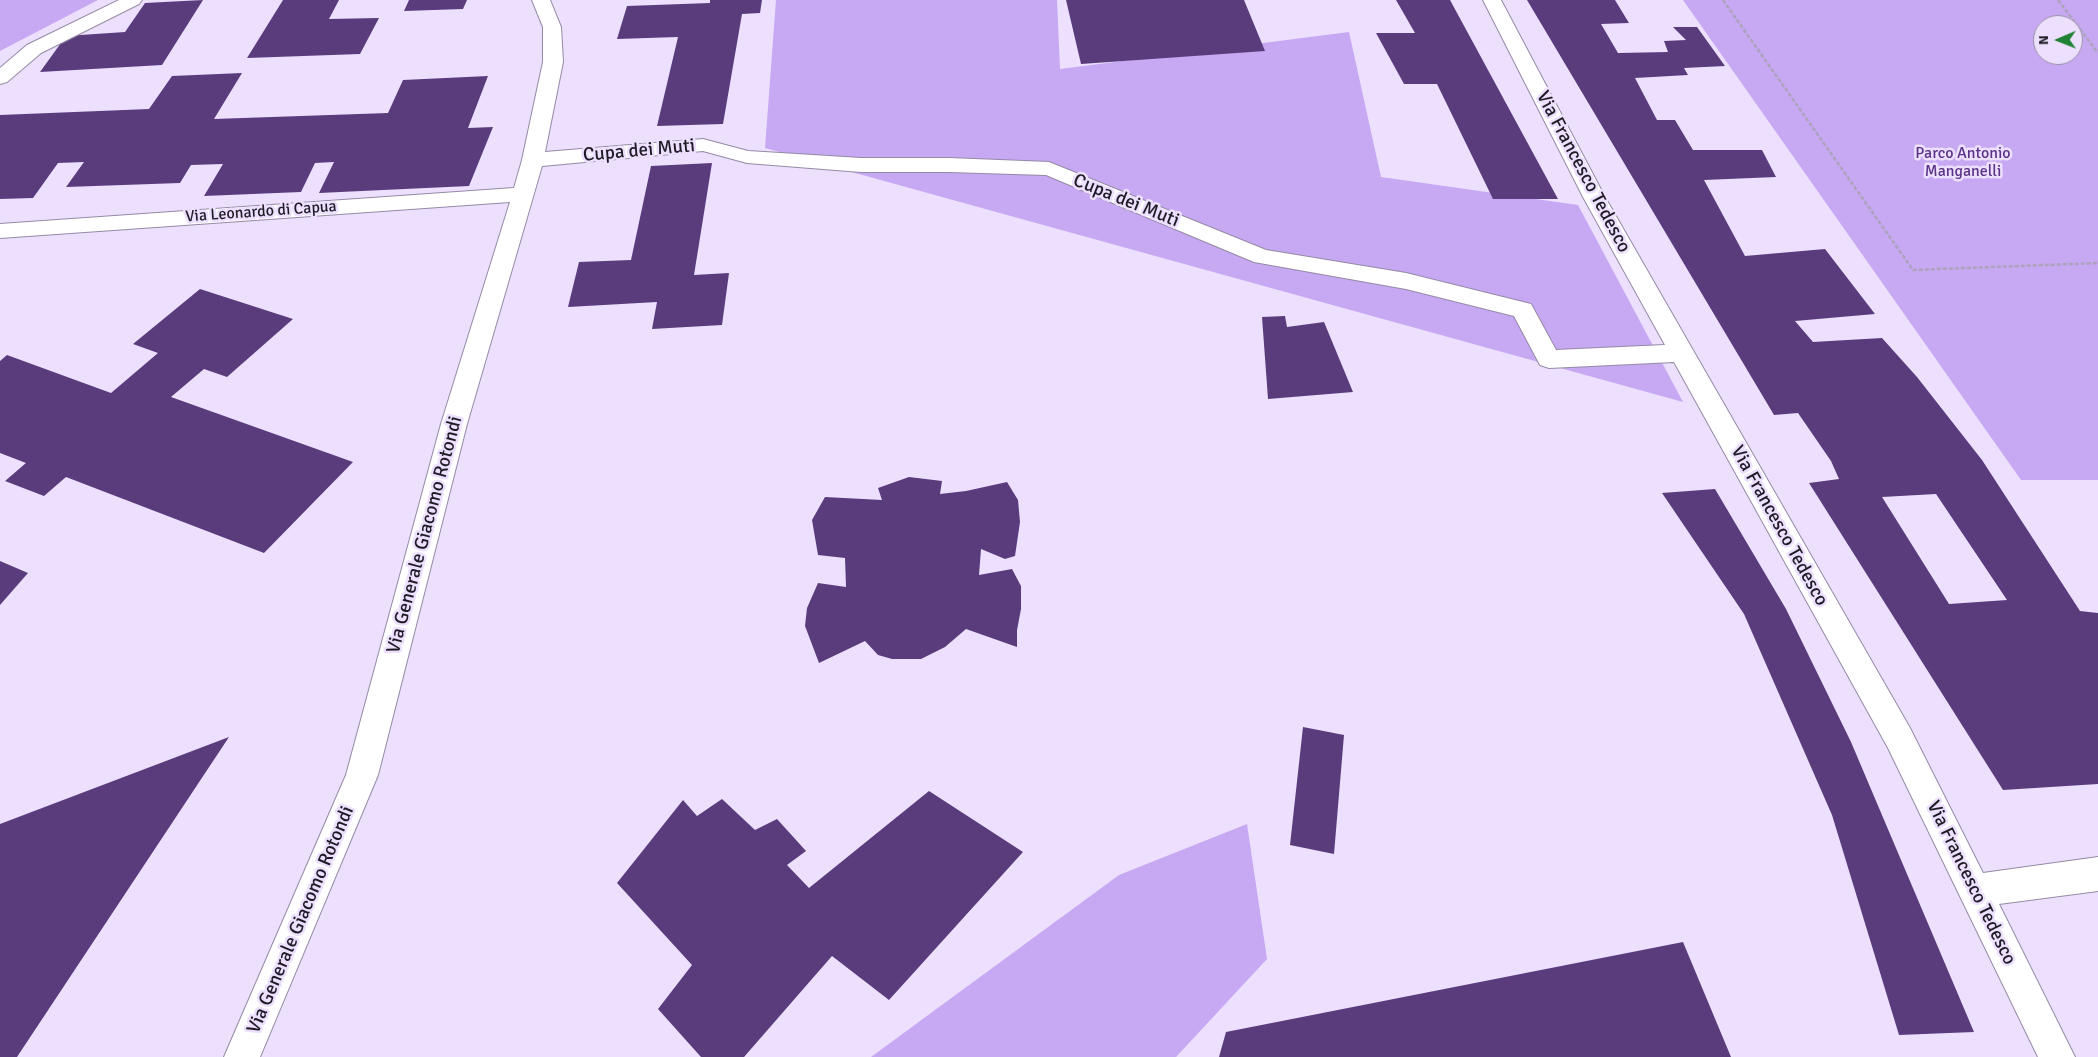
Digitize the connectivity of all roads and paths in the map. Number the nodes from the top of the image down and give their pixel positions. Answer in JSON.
{"nodes":[{"id":1,"x":133,"y":0,"type":"edge"},
{"id":2,"x":541,"y":0,"type":"edge"},
{"id":3,"x":1492,"y":0,"type":"edge"},
{"id":4,"x":1723,"y":0,"type":"edge"},
{"id":5,"x":2058,"y":0,"type":"edge"},
{"id":6,"x":2098,"y":52,"type":"edge"},
{"id":7,"x":0,"y":78,"type":"edge"},
{"id":8,"x":532,"y":160,"type":"junction"},
{"id":9,"x":522,"y":194,"type":"junction"},
{"id":10,"x":0,"y":231,"type":"edge"},
{"id":11,"x":2098,"y":263,"type":"edge"},
{"id":12,"x":1682,"y":353,"type":"junction"},
{"id":13,"x":2098,"y":874,"type":"edge"},
{"id":14,"x":1974,"y":891,"type":"junction"},
{"id":15,"x":242,"y":1057,"type":"edge"},
{"id":16,"x":2057,"y":1057,"type":"edge"}],
"edges":[{"from":1,"to":7,"type":"street"},
{"from":2,"to":8,"type":"street","name":"Via Generale Giacomo Rotondi"},
{"from":3,"to":12,"type":"street","name":"Via Francesco Tedesco"},
{"from":4,"to":11,"type":"path"},
{"from":5,"to":6,"type":"path"},
{"from":8,"to":9,"type":"street","name":"Via Generale Giacomo Rotondi"},
{"from":8,"to":12,"type":"street","name":"Cupa dei Muti"},
{"from":9,"to":10,"type":"street","name":"Via Leonardo di Capua"},
{"from":9,"to":15,"type":"street","name":"Via Generale Giacomo Rotondi"},
{"from":12,"to":14,"type":"street","name":"Via Francesco Tedesco"},
{"from":13,"to":14,"type":"street"},
{"from":14,"to":16,"type":"street","name":"Via Francesco Tedesco"}]}
